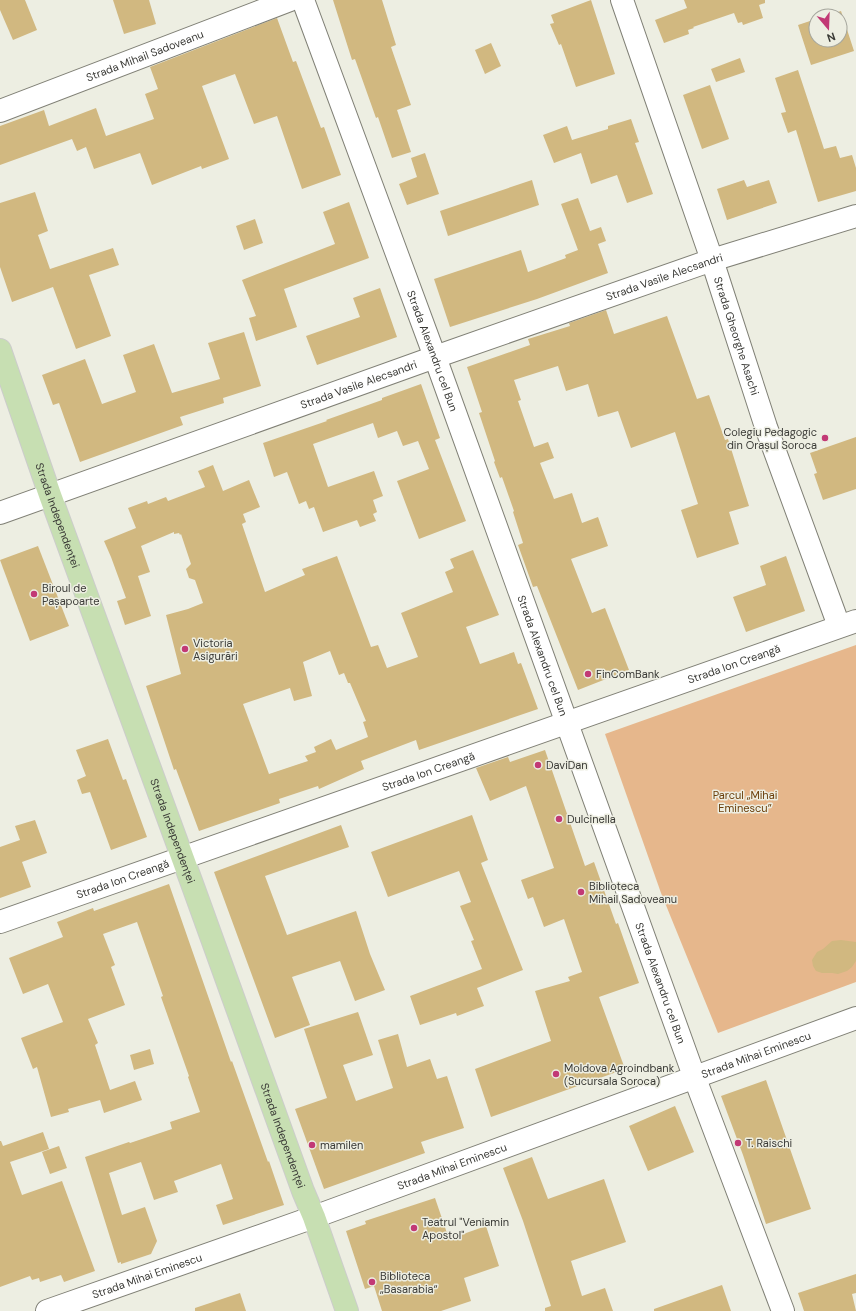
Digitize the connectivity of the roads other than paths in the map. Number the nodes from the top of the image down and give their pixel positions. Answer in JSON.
{"nodes":[{"id":1,"x":290,"y":0,"type":"edge"},
{"id":2,"x":303,"y":0,"type":"edge"},
{"id":3,"x":622,"y":0,"type":"edge"},
{"id":4,"x":0,"y":111,"type":"edge"},
{"id":5,"x":856,"y":216,"type":"edge"},
{"id":6,"x":712,"y":260,"type":"junction"},
{"id":7,"x":0,"y":350,"type":"edge"},
{"id":8,"x":435,"y":357,"type":"junction"},
{"id":9,"x":50,"y":495,"type":"junction"},
{"id":10,"x":0,"y":513,"type":"edge"},
{"id":11,"x":848,"y":623,"type":"edge"},
{"id":12,"x":567,"y":721,"type":"junction"},
{"id":13,"x":182,"y":857,"type":"junction"},
{"id":14,"x":0,"y":922,"type":"edge"},
{"id":15,"x":856,"y":1018,"type":"edge"},
{"id":16,"x":694,"y":1076,"type":"junction"},
{"id":17,"x":314,"y":1216,"type":"junction"},
{"id":18,"x":47,"y":1311,"type":"edge"},
{"id":19,"x":347,"y":1311,"type":"edge"},
{"id":20,"x":783,"y":1311,"type":"edge"}],
"edges":[{"from":1,"to":4,"type":"street","name":"Strada Mihail Sadoveanu"},
{"from":2,"to":8,"type":"street","name":"Strada Alexandru cel Bun"},
{"from":3,"to":6,"type":"street","name":"Strada Gheorghe Asachi"},
{"from":5,"to":6,"type":"street","name":"Strada Vasile Alecsandri"},
{"from":6,"to":8,"type":"street","name":"Strada Vasile Alecsandri"},
{"from":6,"to":11,"type":"street","name":"Strada Gheorghe Asachi"},
{"from":7,"to":9,"type":"main road","name":"Strada Independenței"},
{"from":8,"to":9,"type":"street","name":"Strada Vasile Alecsandri"},
{"from":8,"to":12,"type":"street","name":"Strada Alexandru cel Bun"},
{"from":9,"to":10,"type":"street","name":"Strada Vasile Alecsandri"},
{"from":9,"to":13,"type":"main road","name":"Strada Independenței"},
{"from":11,"to":12,"type":"street","name":"Strada Ion Creangă"},
{"from":12,"to":13,"type":"street","name":"Strada Ion Creangă"},
{"from":12,"to":16,"type":"street","name":"Strada Alexandru cel Bun"},
{"from":13,"to":14,"type":"street","name":"Strada Ion Creangă"},
{"from":13,"to":17,"type":"main road","name":"Strada Independenței"},
{"from":15,"to":16,"type":"street","name":"Strada Mihai Eminescu"},
{"from":16,"to":17,"type":"street","name":"Strada Mihai Eminescu"},
{"from":16,"to":20,"type":"street","name":"Strada Alexandru cel Bun"},
{"from":17,"to":18,"type":"street","name":"Strada Mihai Eminescu"},
{"from":17,"to":19,"type":"main road","name":"Strada Independenței"}]}
